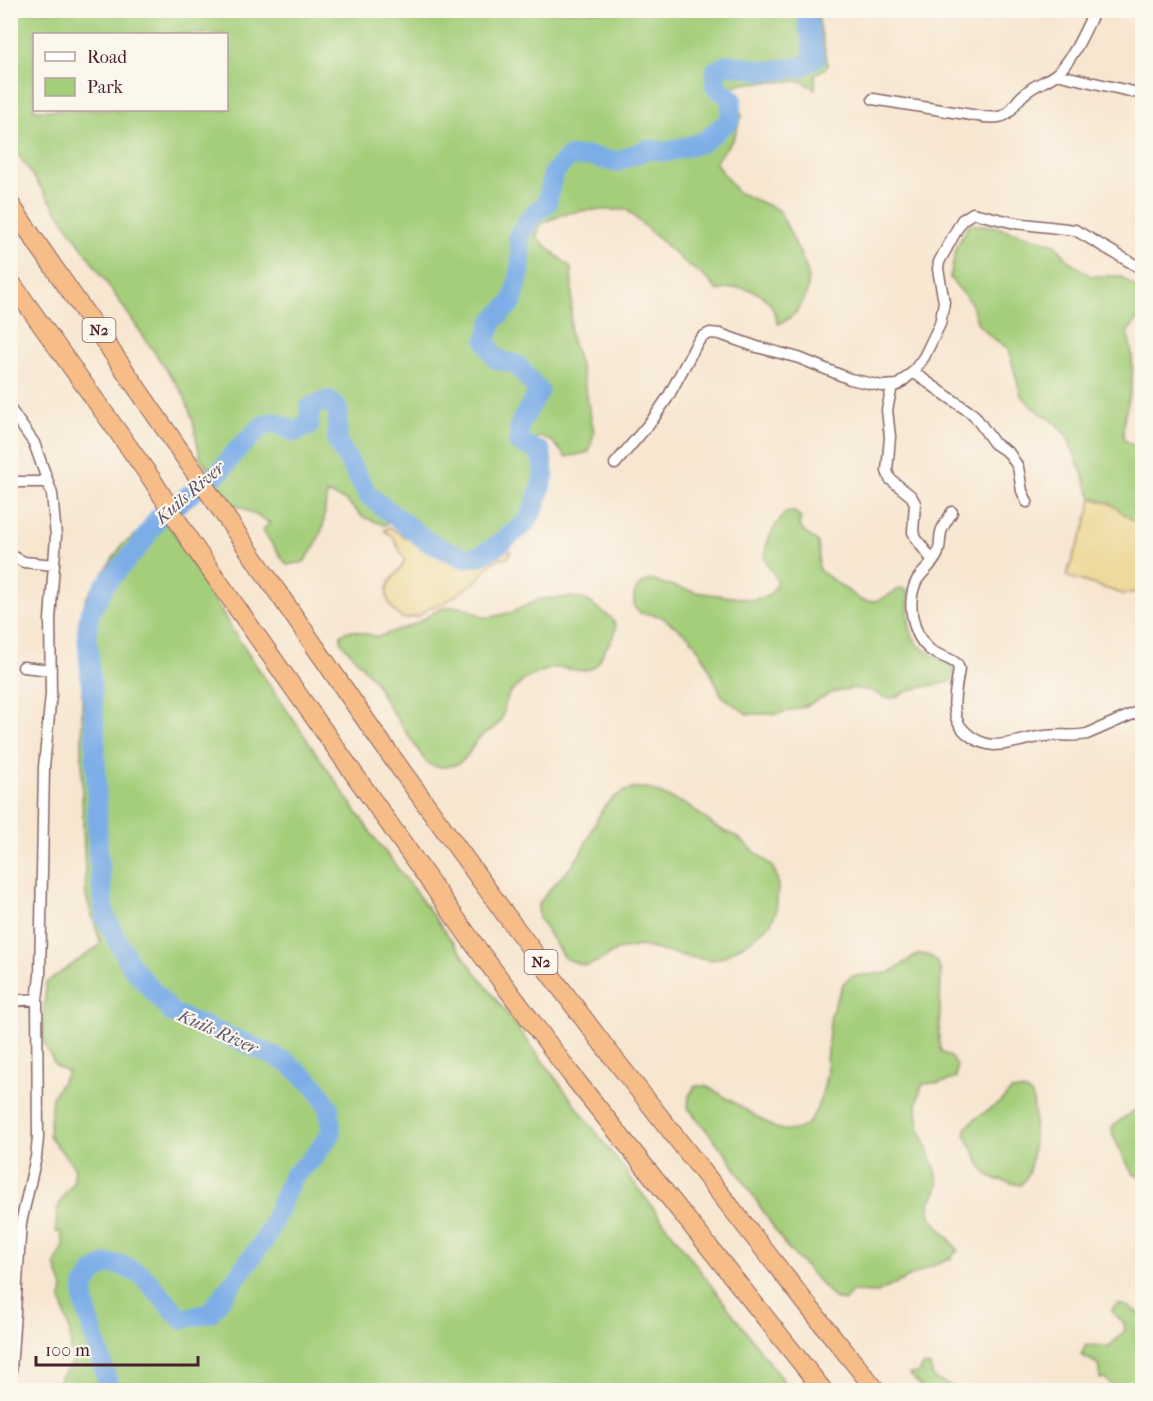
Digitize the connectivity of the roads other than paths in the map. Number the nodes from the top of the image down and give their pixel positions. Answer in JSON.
{"nodes":[{"id":1,"x":1095,"y":10,"type":"edge"},
{"id":2,"x":1056,"y":74,"type":"junction"},
{"id":3,"x":1143,"y":94,"type":"edge"},
{"id":4,"x":873,"y":99,"type":"dead end"},
{"id":5,"x":10,"y":204,"type":"edge"},
{"id":6,"x":1143,"y":269,"type":"edge"},
{"id":7,"x":10,"y":281,"type":"edge"},
{"id":8,"x":914,"y":372,"type":"junction"},
{"id":9,"x":892,"y":386,"type":"junction"},
{"id":10,"x":10,"y":409,"type":"edge"},
{"id":11,"x":615,"y":464,"type":"dead end"},
{"id":12,"x":10,"y":482,"type":"edge"},
{"id":13,"x":47,"y":482,"type":"junction"},
{"id":14,"x":1027,"y":502,"type":"dead end"},
{"id":15,"x":952,"y":512,"type":"dead end"},
{"id":16,"x":10,"y":555,"type":"edge"},
{"id":17,"x":933,"y":561,"type":"junction"},
{"id":18,"x":54,"y":565,"type":"junction"},
{"id":19,"x":22,"y":667,"type":"dead end"},
{"id":20,"x":51,"y":670,"type":"junction"},
{"id":21,"x":1143,"y":710,"type":"edge"},
{"id":22,"x":36,"y":999,"type":"junction"},
{"id":23,"x":10,"y":1001,"type":"edge"},
{"id":24,"x":16,"y":1223,"type":"edge"},
{"id":25,"x":10,"y":1385,"type":"edge"},
{"id":26,"x":823,"y":1390,"type":"edge"},
{"id":27,"x":876,"y":1390,"type":"edge"}],
"edges":[{"from":1,"to":2,"type":"street"},
{"from":2,"to":3,"type":"street"},
{"from":2,"to":4,"type":"street"},
{"from":5,"to":27,"type":"highway","number":"N2"},
{"from":6,"to":8,"type":"street"},
{"from":7,"to":26,"type":"highway","number":"N2"},
{"from":8,"to":9,"type":"street"},
{"from":8,"to":14,"type":"street"},
{"from":9,"to":11,"type":"street"},
{"from":9,"to":17,"type":"street"},
{"from":10,"to":13,"type":"street"},
{"from":12,"to":13,"type":"street"},
{"from":13,"to":18,"type":"street"},
{"from":15,"to":17,"type":"street"},
{"from":16,"to":18,"type":"street"},
{"from":17,"to":21,"type":"street"},
{"from":18,"to":20,"type":"street"},
{"from":19,"to":20,"type":"street"},
{"from":20,"to":22,"type":"street"},
{"from":22,"to":23,"type":"street"},
{"from":22,"to":24,"type":"street"},
{"from":24,"to":25,"type":"street"}]}
